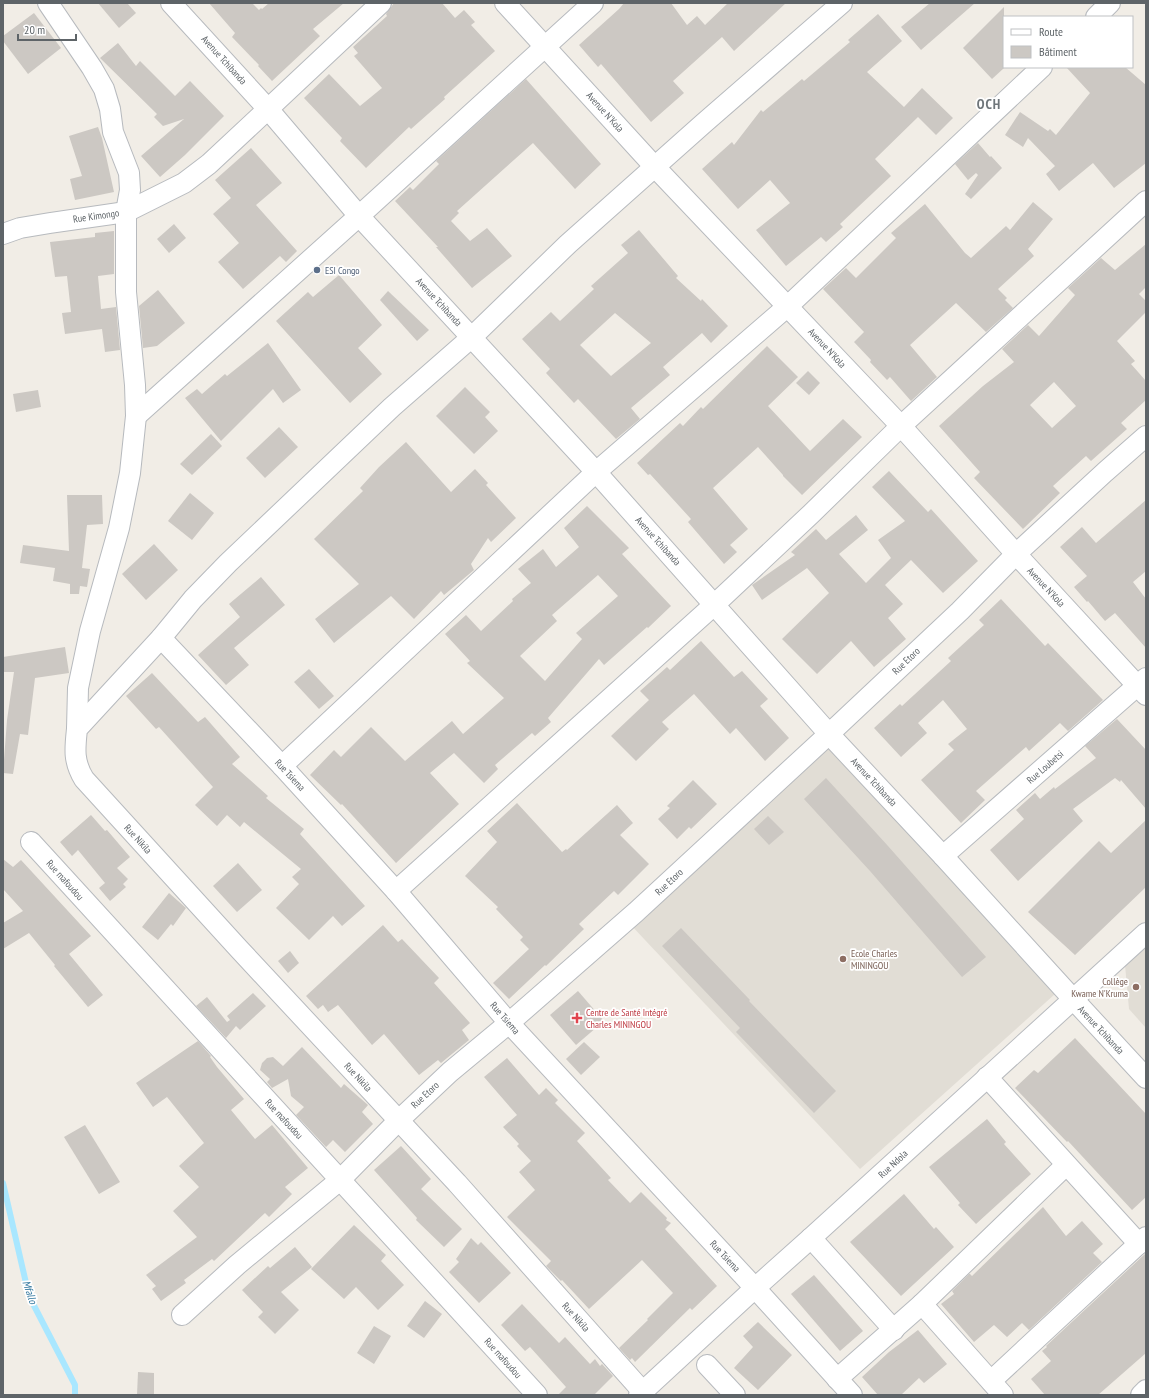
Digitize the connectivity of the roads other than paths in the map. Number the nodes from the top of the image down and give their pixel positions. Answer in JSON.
{"nodes":[{"id":1,"x":48,"y":3,"type":"edge"},
{"id":2,"x":172,"y":3,"type":"edge"},
{"id":3,"x":381,"y":3,"type":"edge"},
{"id":4,"x":505,"y":3,"type":"edge"},
{"id":5,"x":593,"y":3,"type":"edge"},
{"id":6,"x":842,"y":3,"type":"edge"},
{"id":7,"x":1110,"y":3,"type":"edge"},
{"id":8,"x":1097,"y":16,"type":"edge"},
{"id":9,"x":546,"y":46,"type":"junction"},
{"id":10,"x":1041,"y":68,"type":"edge"},
{"id":11,"x":268,"y":109,"type":"junction"},
{"id":12,"x":654,"y":166,"type":"junction"},
{"id":13,"x":1146,"y":201,"type":"edge"},
{"id":14,"x":126,"y":212,"type":"junction"},
{"id":15,"x":359,"y":216,"type":"junction"},
{"id":16,"x":3,"y":234,"type":"edge"},
{"id":17,"x":788,"y":306,"type":"junction"},
{"id":18,"x":472,"y":337,"type":"junction"},
{"id":19,"x":136,"y":416,"type":"junction"},
{"id":20,"x":901,"y":426,"type":"junction"},
{"id":21,"x":1146,"y":436,"type":"edge"},
{"id":22,"x":596,"y":472,"type":"junction"},
{"id":23,"x":1016,"y":554,"type":"junction"},
{"id":24,"x":714,"y":605,"type":"junction"},
{"id":25,"x":161,"y":638,"type":"junction"},
{"id":26,"x":1143,"y":686,"type":"edge"},
{"id":27,"x":77,"y":729,"type":"junction"},
{"id":28,"x":829,"y":734,"type":"junction"},
{"id":29,"x":282,"y":766,"type":"junction"},
{"id":30,"x":31,"y":842,"type":"dead end"},
{"id":31,"x":943,"y":856,"type":"junction"},
{"id":32,"x":396,"y":891,"type":"junction"},
{"id":33,"x":1146,"y":933,"type":"edge"},
{"id":34,"x":1073,"y":999,"type":"junction"},
{"id":35,"x":509,"y":1023,"type":"junction"},
{"id":36,"x":986,"y":1078,"type":"junction"},
{"id":37,"x":1146,"y":1078,"type":"edge"},
{"id":38,"x":399,"y":1120,"type":"junction"},
{"id":39,"x":1066,"y":1165,"type":"junction"},
{"id":40,"x":340,"y":1180,"type":"junction"},
{"id":41,"x":812,"y":1238,"type":"junction"},
{"id":42,"x":1142,"y":1240,"type":"edge"},
{"id":43,"x":755,"y":1288,"type":"junction"},
{"id":44,"x":922,"y":1304,"type":"junction"},
{"id":45,"x":182,"y":1315,"type":"dead end"},
{"id":46,"x":894,"y":1330,"type":"junction"},
{"id":47,"x":707,"y":1365,"type":"dead end"},
{"id":48,"x":837,"y":1379,"type":"junction"},
{"id":49,"x":997,"y":1388,"type":"edge"},
{"id":50,"x":1146,"y":1390,"type":"edge"},
{"id":51,"x":641,"y":1394,"type":"edge"},
{"id":52,"x":537,"y":1395,"type":"edge"},
{"id":53,"x":735,"y":1395,"type":"edge"},
{"id":54,"x":852,"y":1395,"type":"edge"},
{"id":55,"x":1141,"y":1395,"type":"edge"}],
"edges":[{"from":1,"to":14,"type":"street"},
{"from":2,"to":11,"type":"street","name":"Avenue Tchibanda"},
{"from":3,"to":11,"type":"street","name":"Rue Kimongo"},
{"from":4,"to":9,"type":"street","name":"Avenue N'Kola"},
{"from":5,"to":9,"type":"street"},
{"from":6,"to":12,"type":"street"},
{"from":7,"to":8,"type":"street"},
{"from":9,"to":12,"type":"street","name":"Avenue N'Kola"},
{"from":9,"to":15,"type":"street"},
{"from":10,"to":17,"type":"street"},
{"from":11,"to":14,"type":"street","name":"Rue Kimongo"},
{"from":11,"to":15,"type":"street","name":"Avenue Tchibanda"},
{"from":12,"to":17,"type":"street","name":"Avenue N'Kola"},
{"from":12,"to":18,"type":"street"},
{"from":13,"to":20,"type":"street"},
{"from":14,"to":16,"type":"street","name":"Rue Kimongo"},
{"from":14,"to":19,"type":"street"},
{"from":15,"to":18,"type":"street","name":"Avenue Tchibanda"},
{"from":15,"to":19,"type":"street"},
{"from":17,"to":20,"type":"street","name":"Avenue N'Kola"},
{"from":17,"to":22,"type":"street"},
{"from":18,"to":22,"type":"street","name":"Avenue Tchibanda"},
{"from":18,"to":25,"type":"street"},
{"from":19,"to":27,"type":"street"},
{"from":20,"to":23,"type":"street","name":"Avenue N'Kola"},
{"from":20,"to":24,"type":"street"},
{"from":21,"to":23,"type":"street","name":"Rue Etoro"},
{"from":22,"to":24,"type":"street","name":"Avenue Tchibanda"},
{"from":22,"to":29,"type":"street"},
{"from":23,"to":26,"type":"street","name":"Avenue N'Kola"},
{"from":23,"to":28,"type":"street","name":"Rue Etoro"},
{"from":24,"to":28,"type":"street","name":"Avenue Tchibanda"},
{"from":24,"to":32,"type":"street"},
{"from":25,"to":27,"type":"street"},
{"from":25,"to":29,"type":"street","name":"Rue Tsiema"},
{"from":26,"to":31,"type":"street","name":"Rue Loubetsi"},
{"from":27,"to":38,"type":"street","name":"Rue Nikila"},
{"from":28,"to":31,"type":"street","name":"Avenue Tchibanda"},
{"from":28,"to":35,"type":"street","name":"Rue Etoro"},
{"from":29,"to":32,"type":"street","name":"Rue Tsiema"},
{"from":30,"to":40,"type":"street","name":"Rue mafoudou"},
{"from":31,"to":34,"type":"street","name":"Avenue Tchibanda"},
{"from":32,"to":35,"type":"street","name":"Rue Tsiema"},
{"from":33,"to":34,"type":"street","name":"Rue Ndola"},
{"from":34,"to":36,"type":"street","name":"Rue Ndola"},
{"from":34,"to":37,"type":"street","name":"Avenue Tchibanda"},
{"from":35,"to":38,"type":"street","name":"Rue Etoro"},
{"from":35,"to":43,"type":"street","name":"Rue Tsiema"},
{"from":36,"to":39,"type":"street"},
{"from":36,"to":41,"type":"street","name":"Rue Ndola"},
{"from":38,"to":40,"type":"street","name":"Rue Etoro"},
{"from":38,"to":51,"type":"street","name":"Rue Nikila"},
{"from":39,"to":42,"type":"street"},
{"from":39,"to":44,"type":"street"},
{"from":40,"to":45,"type":"street","name":"Rue Etoro"},
{"from":40,"to":52,"type":"street","name":"Rue mafoudou"},
{"from":41,"to":43,"type":"street","name":"Rue Ndola"},
{"from":41,"to":46,"type":"street"},
{"from":42,"to":49,"type":"street"},
{"from":43,"to":48,"type":"street","name":"Rue Tsiema"},
{"from":43,"to":51,"type":"street","name":"Rue Ndola"},
{"from":44,"to":46,"type":"street"},
{"from":44,"to":49,"type":"street"},
{"from":46,"to":48,"type":"street"},
{"from":47,"to":53,"type":"street"},
{"from":48,"to":54,"type":"street","name":"Rue Tsiema"},
{"from":50,"to":55,"type":"street"}]}
